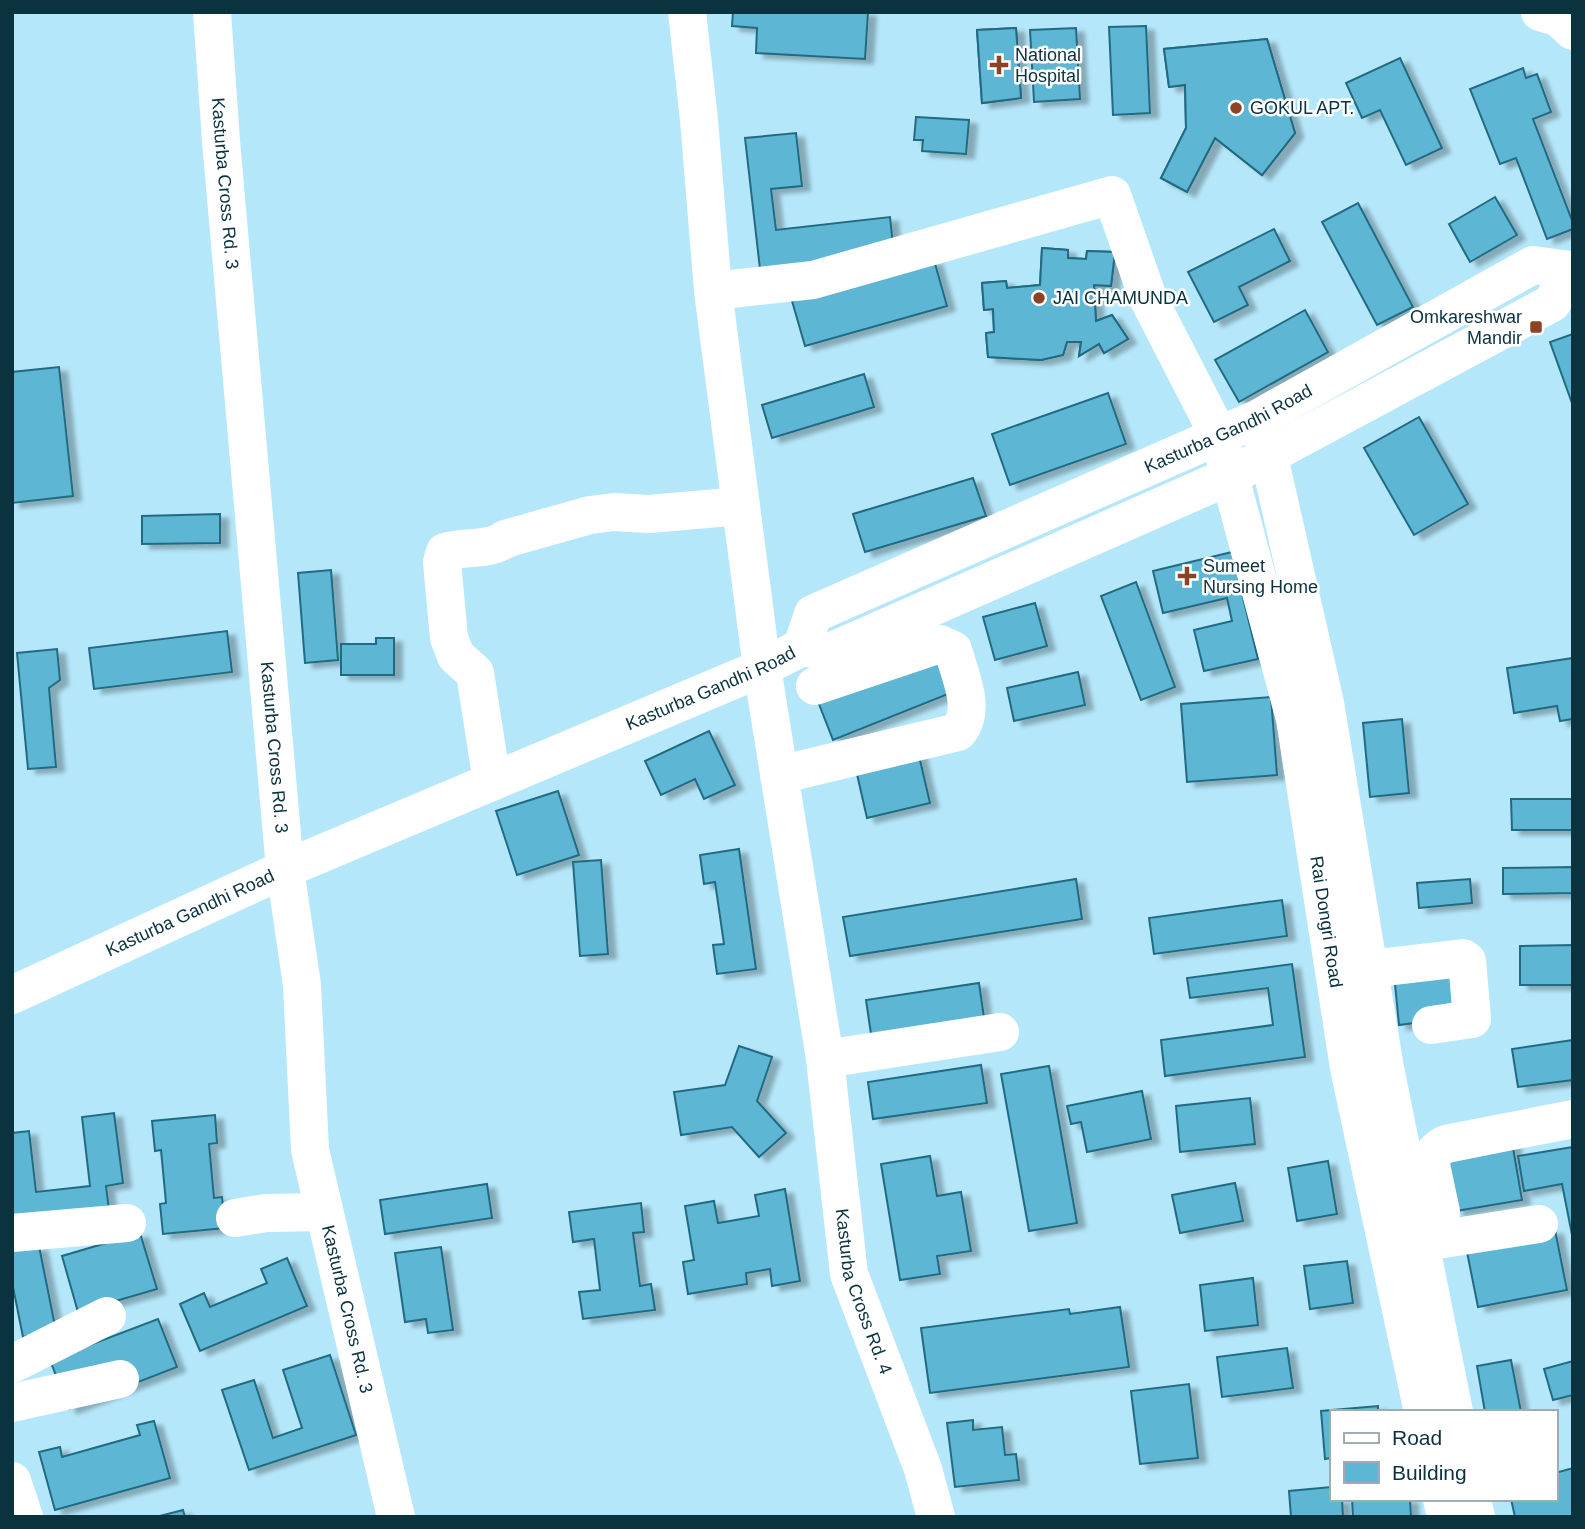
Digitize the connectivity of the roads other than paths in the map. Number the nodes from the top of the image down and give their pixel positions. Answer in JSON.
{"nodes":[{"id":1,"x":212,"y":12,"type":"edge"},
{"id":2,"x":687,"y":12,"type":"edge"},
{"id":3,"x":1540,"y":12,"type":"edge"},
{"id":4,"x":1573,"y":31,"type":"edge"},
{"id":5,"x":1572,"y":269,"type":"edge"},
{"id":6,"x":713,"y":291,"type":"junction"},
{"id":7,"x":1257,"y":419,"type":"junction"},
{"id":8,"x":1219,"y":436,"type":"junction"},
{"id":9,"x":1269,"y":457,"type":"junction"},
{"id":10,"x":1230,"y":476,"type":"junction"},
{"id":11,"x":741,"y":506,"type":"junction"},
{"id":12,"x":802,"y":647,"type":"junction"},
{"id":13,"x":762,"y":668,"type":"junction"},
{"id":14,"x":815,"y":686,"type":"dead end"},
{"id":15,"x":779,"y":775,"type":"junction"},
{"id":16,"x":492,"y":782,"type":"junction"},
{"id":17,"x":285,"y":869,"type":"junction"},
{"id":18,"x":1338,"y":885,"type":"junction"},
{"id":19,"x":1369,"y":969,"type":"junction"},
{"id":20,"x":12,"y":995,"type":"edge"},
{"id":21,"x":1431,"y":1025,"type":"dead end"},
{"id":22,"x":1000,"y":1032,"type":"dead end"},
{"id":23,"x":1362,"y":1035,"type":"junction"},
{"id":24,"x":825,"y":1059,"type":"junction"},
{"id":25,"x":1573,"y":1119,"type":"edge"},
{"id":26,"x":324,"y":1212,"type":"junction"},
{"id":27,"x":235,"y":1218,"type":"dead end"},
{"id":28,"x":127,"y":1223,"type":"dead end"},
{"id":29,"x":1539,"y":1224,"type":"dead end"},
{"id":30,"x":12,"y":1233,"type":"edge"},
{"id":31,"x":1418,"y":1243,"type":"junction"},
{"id":32,"x":107,"y":1316,"type":"dead end"},
{"id":33,"x":12,"y":1364,"type":"edge"},
{"id":34,"x":120,"y":1379,"type":"dead end"},
{"id":35,"x":12,"y":1403,"type":"edge"},
{"id":36,"x":1423,"y":1410,"type":"edge"},
{"id":37,"x":1454,"y":1410,"type":"edge"},
{"id":38,"x":12,"y":1481,"type":"edge"},
{"id":39,"x":24,"y":1517,"type":"edge"},
{"id":40,"x":396,"y":1517,"type":"edge"},
{"id":41,"x":936,"y":1517,"type":"edge"}],
"edges":[{"from":1,"to":17,"type":"street","name":"Kasturba Cross Rd. 3"},
{"from":2,"to":6,"type":"street","name":"Kasturba Cross Rd. 4"},
{"from":3,"to":4,"type":"street"},
{"from":5,"to":7,"type":"street","name":"Kasturba Gandhi Road"},
{"from":5,"to":9,"type":"street"},
{"from":6,"to":8,"type":"street","name":"Rai Dongri Road"},
{"from":6,"to":11,"type":"street","name":"Kasturba Cross Rd. 4"},
{"from":7,"to":8,"type":"street","name":"Kasturba Gandhi Road"},
{"from":7,"to":9,"type":"street"},
{"from":8,"to":10,"type":"street","name":"Rai Dongri Road"},
{"from":8,"to":12,"type":"street","name":"Kasturba Gandhi Road"},
{"from":9,"to":10,"type":"street"},
{"from":9,"to":18,"type":"street"},
{"from":10,"to":12,"type":"street"},
{"from":10,"to":18,"type":"street","name":"Rai Dongri Road"},
{"from":11,"to":13,"type":"street","name":"Kasturba Cross Rd. 4"},
{"from":11,"to":16,"type":"street"},
{"from":12,"to":13,"type":"street","name":"Kasturba Gandhi Road"},
{"from":13,"to":15,"type":"street","name":"Kasturba Cross Rd. 4"},
{"from":13,"to":16,"type":"street","name":"Kasturba Gandhi Road"},
{"from":14,"to":15,"type":"street"},
{"from":15,"to":24,"type":"street","name":"Kasturba Cross Rd. 4"},
{"from":16,"to":17,"type":"street","name":"Kasturba Gandhi Road"},
{"from":17,"to":20,"type":"street","name":"Kasturba Gandhi Road"},
{"from":17,"to":26,"type":"street","name":"Kasturba Cross Rd. 3"},
{"from":18,"to":19,"type":"street"},
{"from":18,"to":23,"type":"street","name":"Rai Dongri Road"},
{"from":19,"to":21,"type":"street"},
{"from":19,"to":23,"type":"street"},
{"from":22,"to":24,"type":"street"},
{"from":23,"to":31,"type":"street"},
{"from":24,"to":41,"type":"street","name":"Kasturba Cross Rd. 4"},
{"from":25,"to":31,"type":"street"},
{"from":26,"to":27,"type":"street"},
{"from":26,"to":40,"type":"street","name":"Kasturba Cross Rd. 3"},
{"from":28,"to":30,"type":"street"},
{"from":29,"to":31,"type":"street"},
{"from":31,"to":36,"type":"street"},
{"from":31,"to":37,"type":"street"},
{"from":32,"to":33,"type":"street"},
{"from":34,"to":35,"type":"street"},
{"from":38,"to":39,"type":"street"}]}
